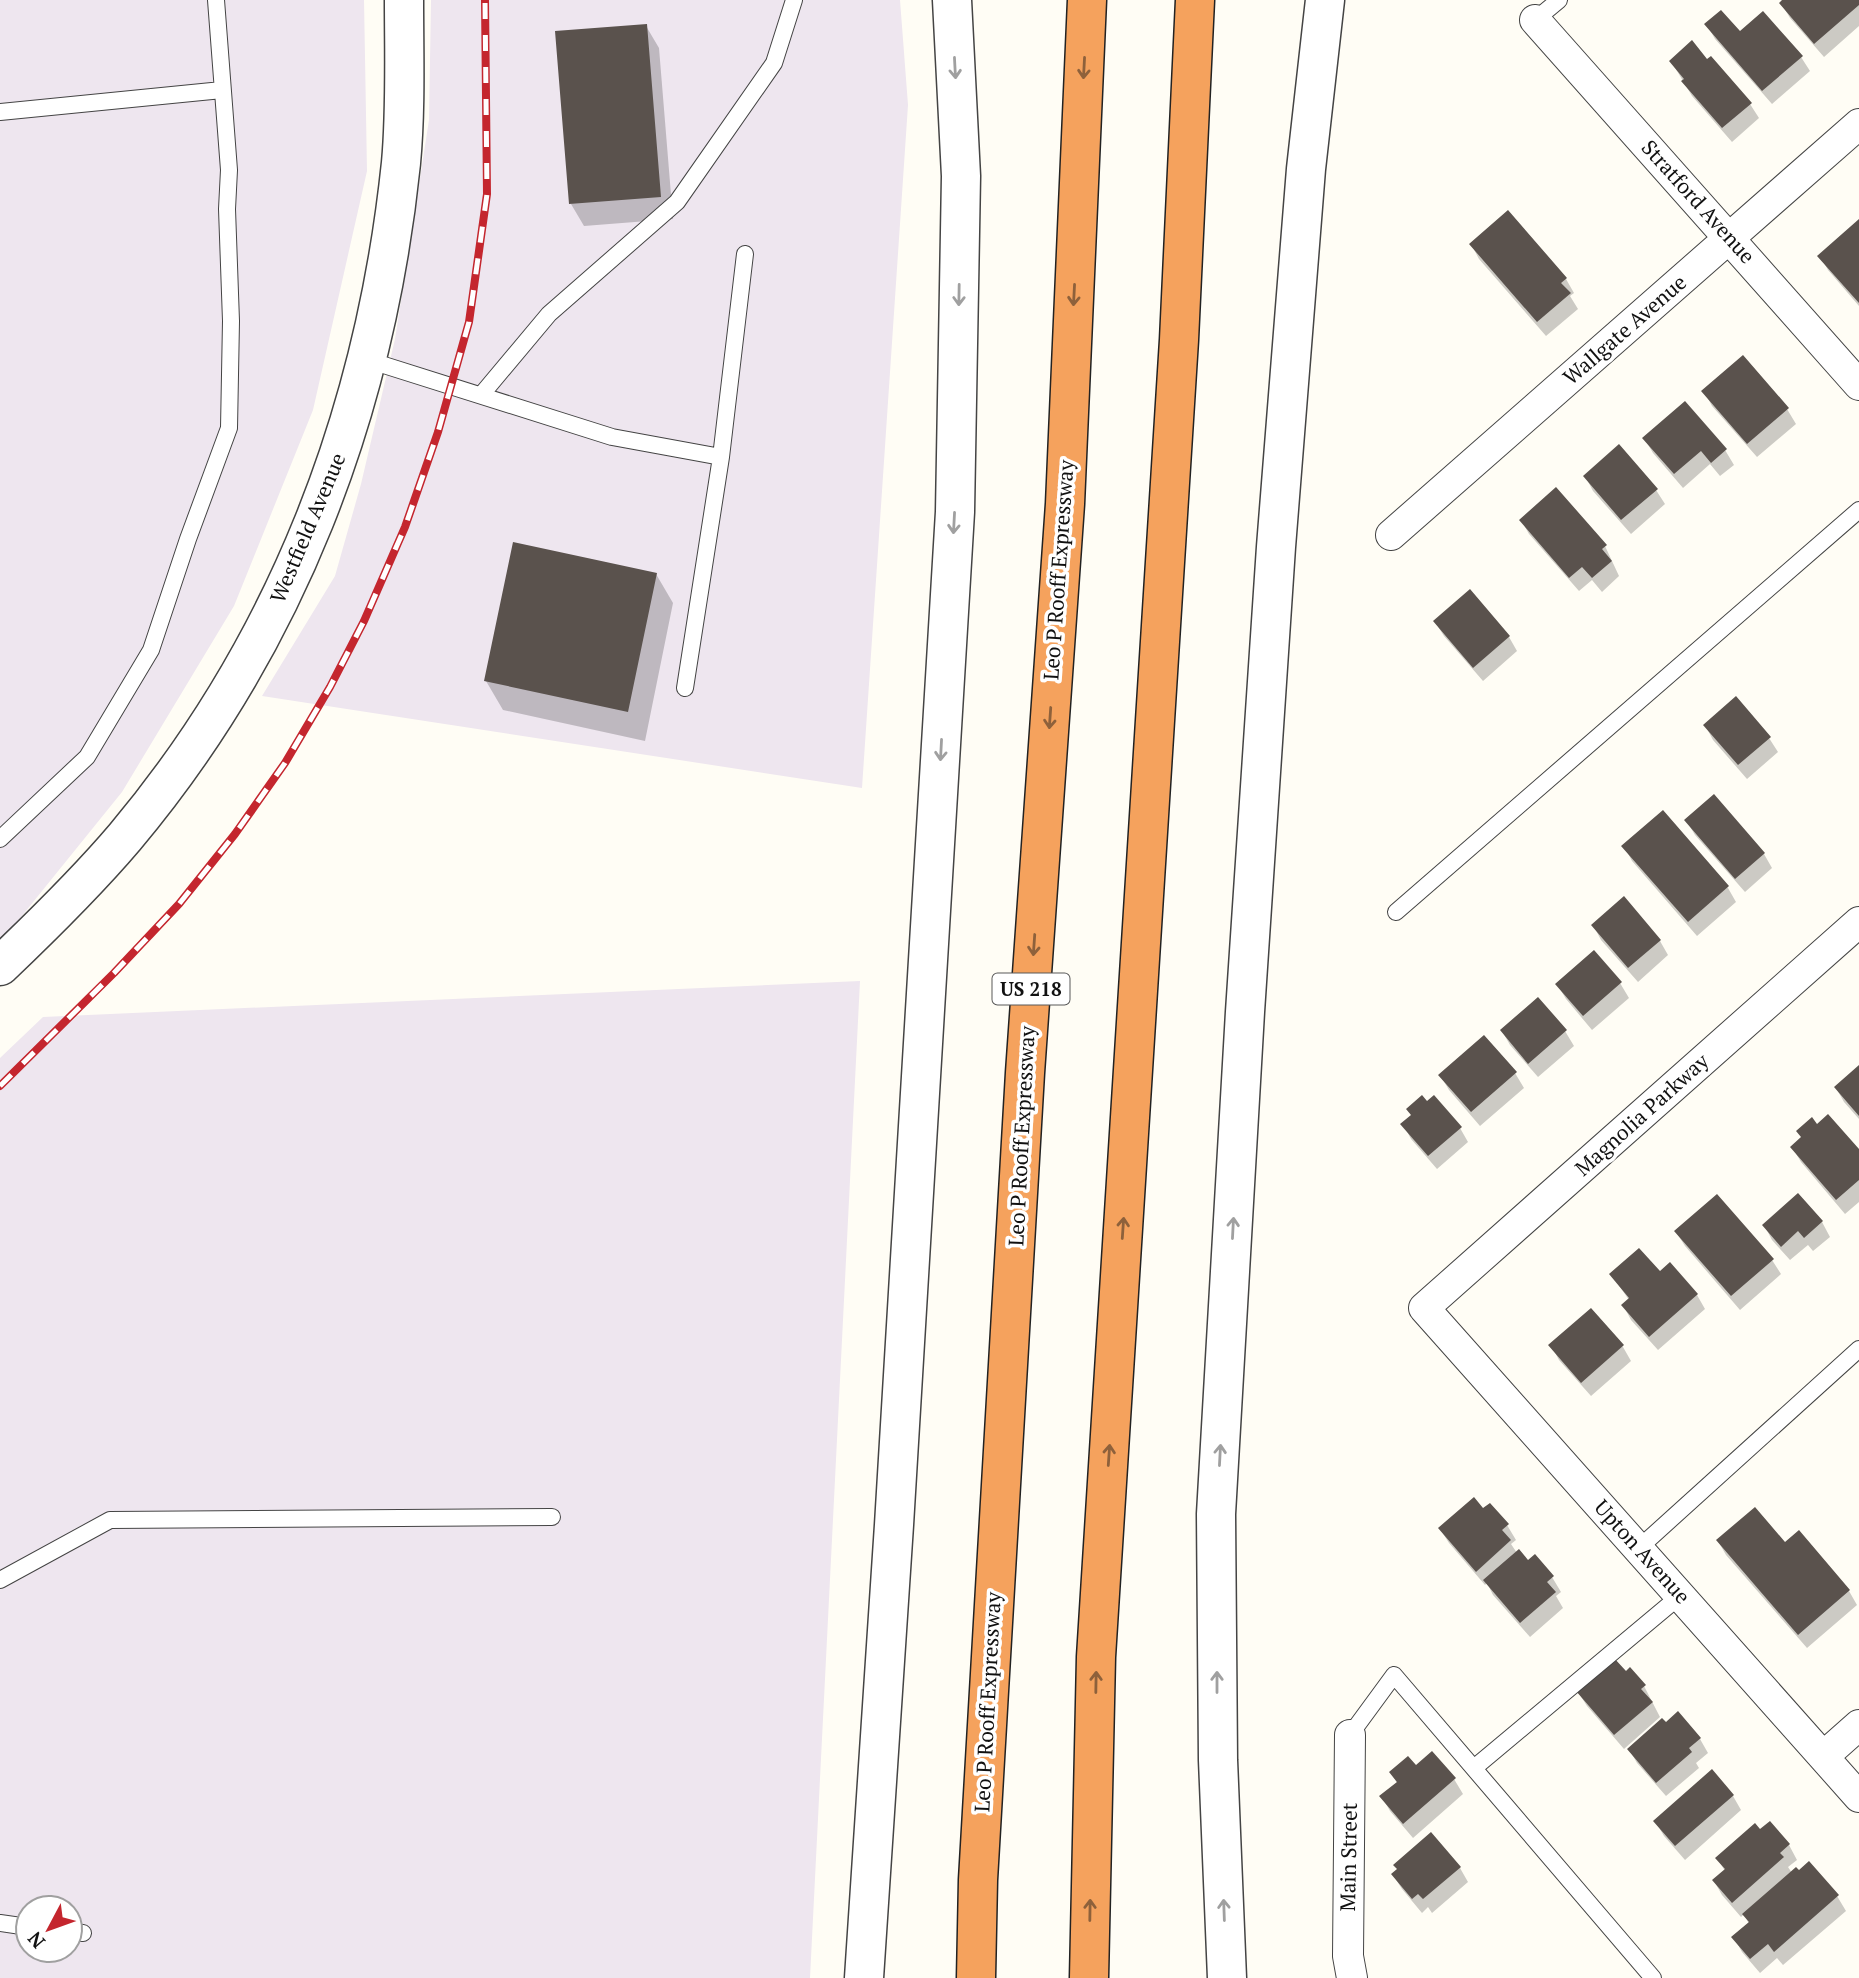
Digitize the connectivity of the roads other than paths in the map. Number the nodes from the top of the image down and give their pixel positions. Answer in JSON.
{"nodes":[{"id":1,"x":216,"y":0,"type":"edge"},
{"id":2,"x":404,"y":0,"type":"edge"},
{"id":3,"x":794,"y":0,"type":"edge"},
{"id":4,"x":952,"y":0,"type":"edge"},
{"id":5,"x":1087,"y":0,"type":"edge"},
{"id":6,"x":1195,"y":0,"type":"edge"},
{"id":7,"x":1325,"y":0,"type":"edge"},
{"id":8,"x":1559,"y":0,"type":"edge"},
{"id":9,"x":1535,"y":20,"type":"joint"},
{"id":10,"x":222,"y":90,"type":"junction"},
{"id":11,"x":0,"y":112,"type":"edge"},
{"id":12,"x":1859,"y":124,"type":"edge"},
{"id":13,"x":1730,"y":238,"type":"junction"},
{"id":14,"x":745,"y":254,"type":"dead end"},
{"id":15,"x":368,"y":360,"type":"junction"},
{"id":16,"x":1859,"y":385,"type":"edge"},
{"id":17,"x":482,"y":394,"type":"junction"},
{"id":18,"x":721,"y":457,"type":"junction"},
{"id":19,"x":1859,"y":510,"type":"edge"},
{"id":20,"x":1391,"y":535,"type":"dead end"},
{"id":21,"x":685,"y":688,"type":"dead end"},
{"id":22,"x":0,"y":839,"type":"edge"},
{"id":23,"x":1396,"y":912,"type":"dead end"},
{"id":24,"x":1859,"y":922,"type":"edge"},
{"id":25,"x":0,"y":966,"type":"edge"},
{"id":26,"x":1424,"y":1308,"type":"joint"},
{"id":27,"x":1859,"y":1349,"type":"edge"},
{"id":28,"x":552,"y":1517,"type":"dead end"},
{"id":29,"x":1639,"y":1548,"type":"junction"},
{"id":30,"x":0,"y":1580,"type":"edge"},
{"id":31,"x":1681,"y":1595,"type":"junction"},
{"id":32,"x":1859,"y":1725,"type":"edge"},
{"id":33,"x":1350,"y":1735,"type":"joint"},
{"id":34,"x":1824,"y":1756,"type":"junction"},
{"id":35,"x":1474,"y":1768,"type":"junction"},
{"id":36,"x":1859,"y":1797,"type":"edge"},
{"id":37,"x":863,"y":1978,"type":"edge"},
{"id":38,"x":976,"y":1978,"type":"edge"},
{"id":39,"x":1088,"y":1978,"type":"edge"},
{"id":40,"x":1227,"y":1978,"type":"edge"},
{"id":41,"x":1352,"y":1978,"type":"edge"},
{"id":42,"x":1653,"y":1978,"type":"edge"}],
"edges":[{"from":1,"to":10,"type":"lane"},
{"from":2,"to":15,"type":"street","name":"Westfield Avenue"},
{"from":3,"to":17,"type":"lane"},
{"from":4,"to":37,"type":"street","one_way":true},
{"from":5,"to":38,"type":"highway","name":"Leo P Rooff Expressway","number":"US 218","one_way":true},
{"from":39,"to":6,"type":"highway","one_way":true},
{"from":40,"to":7,"type":"street","one_way":true},
{"from":8,"to":9,"type":"lane"},
{"from":9,"to":13,"type":"street","name":"Stratford Avenue"},
{"from":10,"to":11,"type":"lane"},
{"from":10,"to":22,"type":"lane"},
{"from":12,"to":13,"type":"street","name":"Wallgate Avenue"},
{"from":13,"to":16,"type":"street","name":"Stratford Avenue"},
{"from":13,"to":20,"type":"street","name":"Wallgate Avenue"},
{"from":14,"to":18,"type":"lane"},
{"from":15,"to":17,"type":"lane"},
{"from":15,"to":25,"type":"street","name":"Westfield Avenue"},
{"from":17,"to":18,"type":"lane"},
{"from":18,"to":21,"type":"lane"},
{"from":19,"to":23,"type":"lane"},
{"from":24,"to":26,"type":"street","name":"Magnolia Parkway"},
{"from":26,"to":29,"type":"street","name":"Upton Avenue"},
{"from":27,"to":29,"type":"lane"},
{"from":28,"to":30,"type":"lane"},
{"from":29,"to":31,"type":"street","name":"Upton Avenue"},
{"from":31,"to":34,"type":"street","name":"Upton Avenue"},
{"from":31,"to":35,"type":"lane"},
{"from":32,"to":34,"type":"street"},
{"from":33,"to":35,"type":"lane"},
{"from":33,"to":41,"type":"street","name":"Main Street"},
{"from":34,"to":36,"type":"street","name":"Upton Avenue"},
{"from":35,"to":42,"type":"lane"}]}
